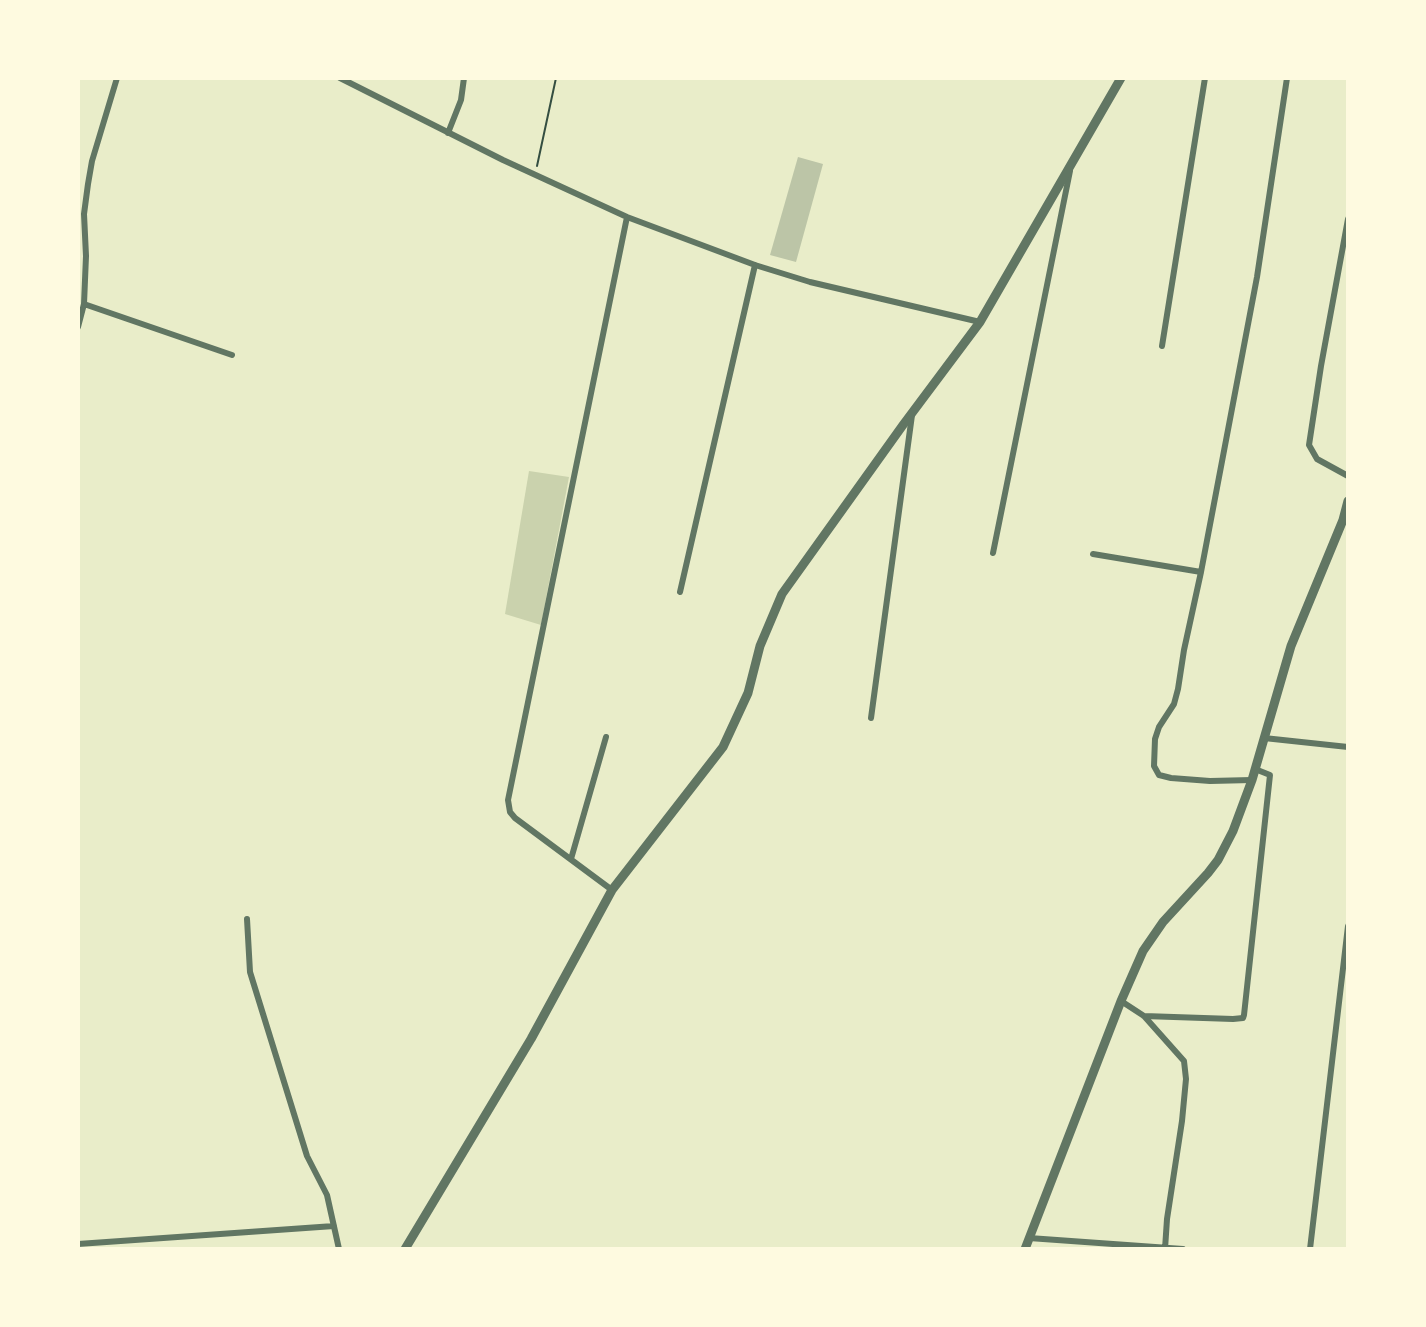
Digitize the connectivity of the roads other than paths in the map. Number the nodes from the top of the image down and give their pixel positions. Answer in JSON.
{"nodes":[{"id":1,"x":117,"y":78,"type":"edge"},
{"id":2,"x":340,"y":78,"type":"edge"},
{"id":3,"x":465,"y":78,"type":"edge"},
{"id":4,"x":1121,"y":78,"type":"edge"},
{"id":5,"x":1205,"y":78,"type":"edge"},
{"id":6,"x":1287,"y":78,"type":"edge"},
{"id":7,"x":448,"y":132,"type":"junction"},
{"id":8,"x":1071,"y":165,"type":"junction"},
{"id":9,"x":627,"y":217,"type":"junction"},
{"id":10,"x":1348,"y":219,"type":"edge"},
{"id":11,"x":755,"y":265,"type":"junction"},
{"id":12,"x":84,"y":304,"type":"junction"},
{"id":13,"x":980,"y":322,"type":"junction"},
{"id":14,"x":78,"y":327,"type":"edge"},
{"id":15,"x":1162,"y":346,"type":"dead end"},
{"id":16,"x":232,"y":355,"type":"dead end"},
{"id":17,"x":913,"y":412,"type":"junction"},
{"id":18,"x":1348,"y":476,"type":"edge"},
{"id":19,"x":1348,"y":501,"type":"edge"},
{"id":20,"x":993,"y":553,"type":"dead end"},
{"id":21,"x":1093,"y":554,"type":"dead end"},
{"id":22,"x":1201,"y":572,"type":"junction"},
{"id":23,"x":680,"y":592,"type":"dead end"},
{"id":24,"x":871,"y":718,"type":"dead end"},
{"id":25,"x":606,"y":737,"type":"dead end"},
{"id":26,"x":1264,"y":738,"type":"junction"},
{"id":27,"x":1348,"y":747,"type":"edge"},
{"id":28,"x":1255,"y":769,"type":"junction"},
{"id":29,"x":1252,"y":780,"type":"junction"},
{"id":30,"x":571,"y":859,"type":"junction"},
{"id":31,"x":612,"y":890,"type":"junction"},
{"id":32,"x":247,"y":919,"type":"dead end"},
{"id":33,"x":1348,"y":926,"type":"edge"},
{"id":34,"x":1121,"y":1001,"type":"junction"},
{"id":35,"x":1144,"y":1016,"type":"junction"},
{"id":36,"x":334,"y":1226,"type":"junction"},
{"id":37,"x":1029,"y":1238,"type":"junction"},
{"id":38,"x":78,"y":1244,"type":"edge"},
{"id":39,"x":1165,"y":1248,"type":"edge"},
{"id":40,"x":339,"y":1249,"type":"edge"},
{"id":41,"x":405,"y":1249,"type":"edge"},
{"id":42,"x":1025,"y":1249,"type":"edge"},
{"id":43,"x":1183,"y":1249,"type":"edge"},
{"id":44,"x":1310,"y":1249,"type":"edge"}],
"edges":[{"from":1,"to":12,"type":"street"},
{"from":2,"to":7,"type":"street"},
{"from":3,"to":7,"type":"street"},
{"from":4,"to":8,"type":"street"},
{"from":5,"to":15,"type":"street"},
{"from":6,"to":22,"type":"street"},
{"from":7,"to":9,"type":"street"},
{"from":8,"to":13,"type":"street"},
{"from":8,"to":20,"type":"street"},
{"from":9,"to":11,"type":"street"},
{"from":9,"to":30,"type":"street"},
{"from":10,"to":18,"type":"street"},
{"from":11,"to":13,"type":"street"},
{"from":11,"to":23,"type":"street"},
{"from":12,"to":14,"type":"street"},
{"from":12,"to":16,"type":"street"},
{"from":13,"to":17,"type":"street"},
{"from":17,"to":24,"type":"street"},
{"from":17,"to":31,"type":"street"},
{"from":19,"to":26,"type":"street"},
{"from":21,"to":22,"type":"street"},
{"from":22,"to":29,"type":"street"},
{"from":25,"to":30,"type":"street"},
{"from":26,"to":27,"type":"street"},
{"from":26,"to":28,"type":"street"},
{"from":28,"to":29,"type":"street"},
{"from":28,"to":35,"type":"street"},
{"from":29,"to":34,"type":"street"},
{"from":30,"to":31,"type":"street"},
{"from":31,"to":41,"type":"street"},
{"from":32,"to":36,"type":"street"},
{"from":33,"to":44,"type":"street"},
{"from":34,"to":35,"type":"street"},
{"from":34,"to":37,"type":"street"},
{"from":35,"to":39,"type":"street"},
{"from":36,"to":38,"type":"street"},
{"from":36,"to":40,"type":"street"},
{"from":37,"to":39,"type":"street"},
{"from":37,"to":42,"type":"street"},
{"from":39,"to":43,"type":"street"}]}
